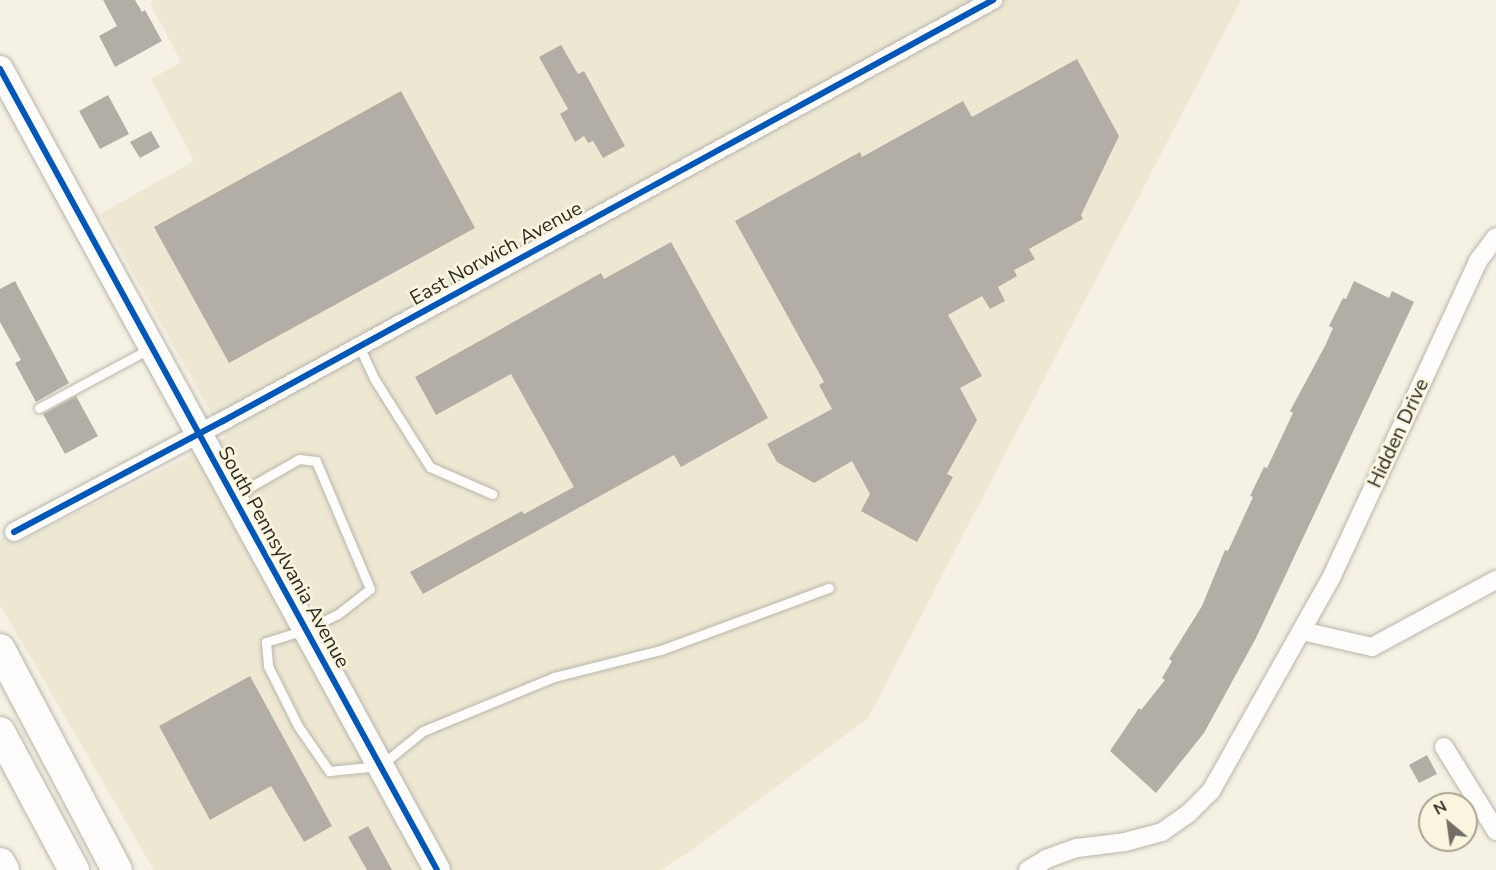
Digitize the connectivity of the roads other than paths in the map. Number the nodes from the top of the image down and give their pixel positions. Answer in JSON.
{"nodes":[{"id":1,"x":993,"y":0,"type":"edge"},
{"id":2,"x":0,"y":69,"type":"edge"},
{"id":3,"x":1496,"y":237,"type":"edge"},
{"id":4,"x":359,"y":346,"type":"junction"},
{"id":5,"x":151,"y":348,"type":"junction"},
{"id":6,"x":39,"y":408,"type":"dead end"},
{"id":7,"x":198,"y":435,"type":"junction"},
{"id":8,"x":492,"y":494,"type":"dead end"},
{"id":9,"x":232,"y":497,"type":"junction"},
{"id":10,"x":14,"y":532,"type":"dead end"},
{"id":11,"x":1496,"y":580,"type":"edge"},
{"id":12,"x":829,"y":588,"type":"dead end"},
{"id":13,"x":305,"y":630,"type":"junction"},
{"id":14,"x":1302,"y":631,"type":"junction"},
{"id":15,"x":0,"y":649,"type":"edge"},
{"id":16,"x":0,"y":732,"type":"edge"},
{"id":17,"x":1444,"y":747,"type":"dead end"},
{"id":18,"x":380,"y":766,"type":"junction"},
{"id":19,"x":1496,"y":831,"type":"edge"},
{"id":20,"x":0,"y":863,"type":"edge"},
{"id":21,"x":4,"y":870,"type":"edge"},
{"id":22,"x":74,"y":870,"type":"edge"},
{"id":23,"x":117,"y":870,"type":"edge"},
{"id":24,"x":437,"y":870,"type":"edge"},
{"id":25,"x":1028,"y":870,"type":"edge"}],
"edges":[{"from":1,"to":4,"type":"street","name":"East Norwich Avenue"},
{"from":2,"to":5,"type":"street","name":"South Pennsylvania Avenue"},
{"from":3,"to":14,"type":"street","name":"Hidden Drive"},
{"from":4,"to":7,"type":"street","name":"East Norwich Avenue"},
{"from":4,"to":8,"type":"lane"},
{"from":5,"to":6,"type":"lane"},
{"from":5,"to":7,"type":"street","name":"South Pennsylvania Avenue"},
{"from":7,"to":9,"type":"street","name":"South Pennsylvania Avenue"},
{"from":7,"to":10,"type":"street","name":"East Norwich Avenue"},
{"from":9,"to":13,"type":"street","name":"South Pennsylvania Avenue"},
{"from":9,"to":13,"type":"lane"},
{"from":11,"to":14,"type":"street"},
{"from":12,"to":18,"type":"lane"},
{"from":13,"to":18,"type":"street","name":"South Pennsylvania Avenue"},
{"from":13,"to":18,"type":"lane"},
{"from":14,"to":25,"type":"street","name":"Hidden Drive"},
{"from":15,"to":23,"type":"main road"},
{"from":16,"to":22,"type":"main road"},
{"from":17,"to":19,"type":"street"},
{"from":18,"to":24,"type":"street","name":"South Pennsylvania Avenue"},
{"from":20,"to":21,"type":"main road"}]}
